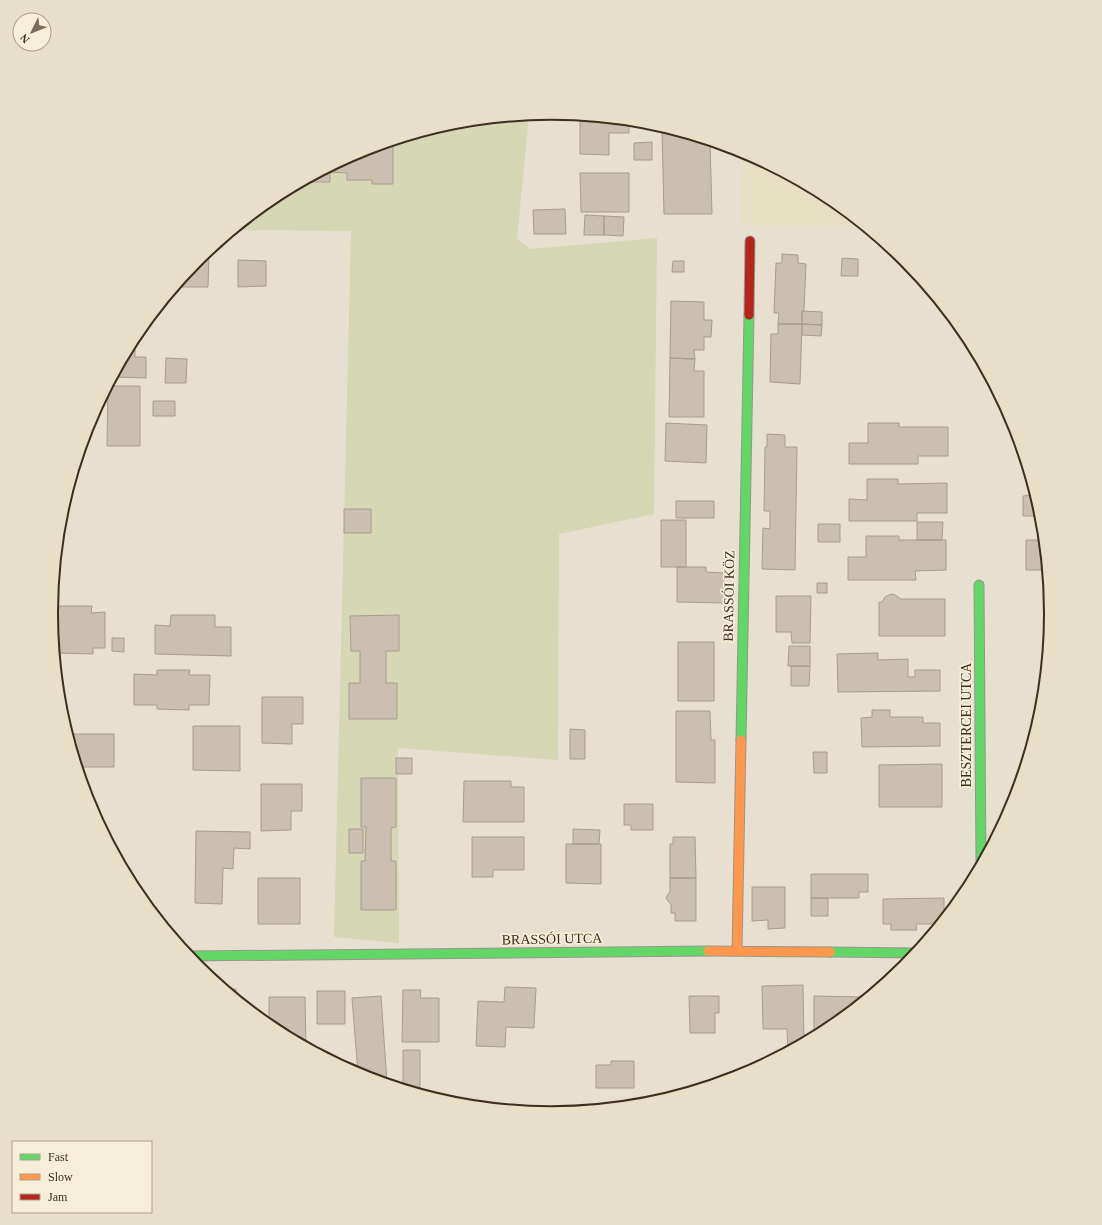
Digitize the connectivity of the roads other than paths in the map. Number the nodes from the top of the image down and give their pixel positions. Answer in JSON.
{"nodes":[{"id":1,"x":750,"y":241,"type":"dead end"},
{"id":2,"x":980,"y":585,"type":"dead end"},
{"id":3,"x":981,"y":853,"type":"edge"},
{"id":4,"x":736,"y":951,"type":"junction"},
{"id":5,"x":909,"y":952,"type":"edge"},
{"id":6,"x":197,"y":956,"type":"edge"}],
"edges":[{"from":1,"to":4,"type":"street","name":"BRASSÓI KÖZ"},
{"from":2,"to":3,"type":"street","name":"BESZTERCEI UTCA"},
{"from":4,"to":5,"type":"street","name":"BRASSÓI UTCA"},
{"from":4,"to":6,"type":"street","name":"BRASSÓI UTCA"}]}
